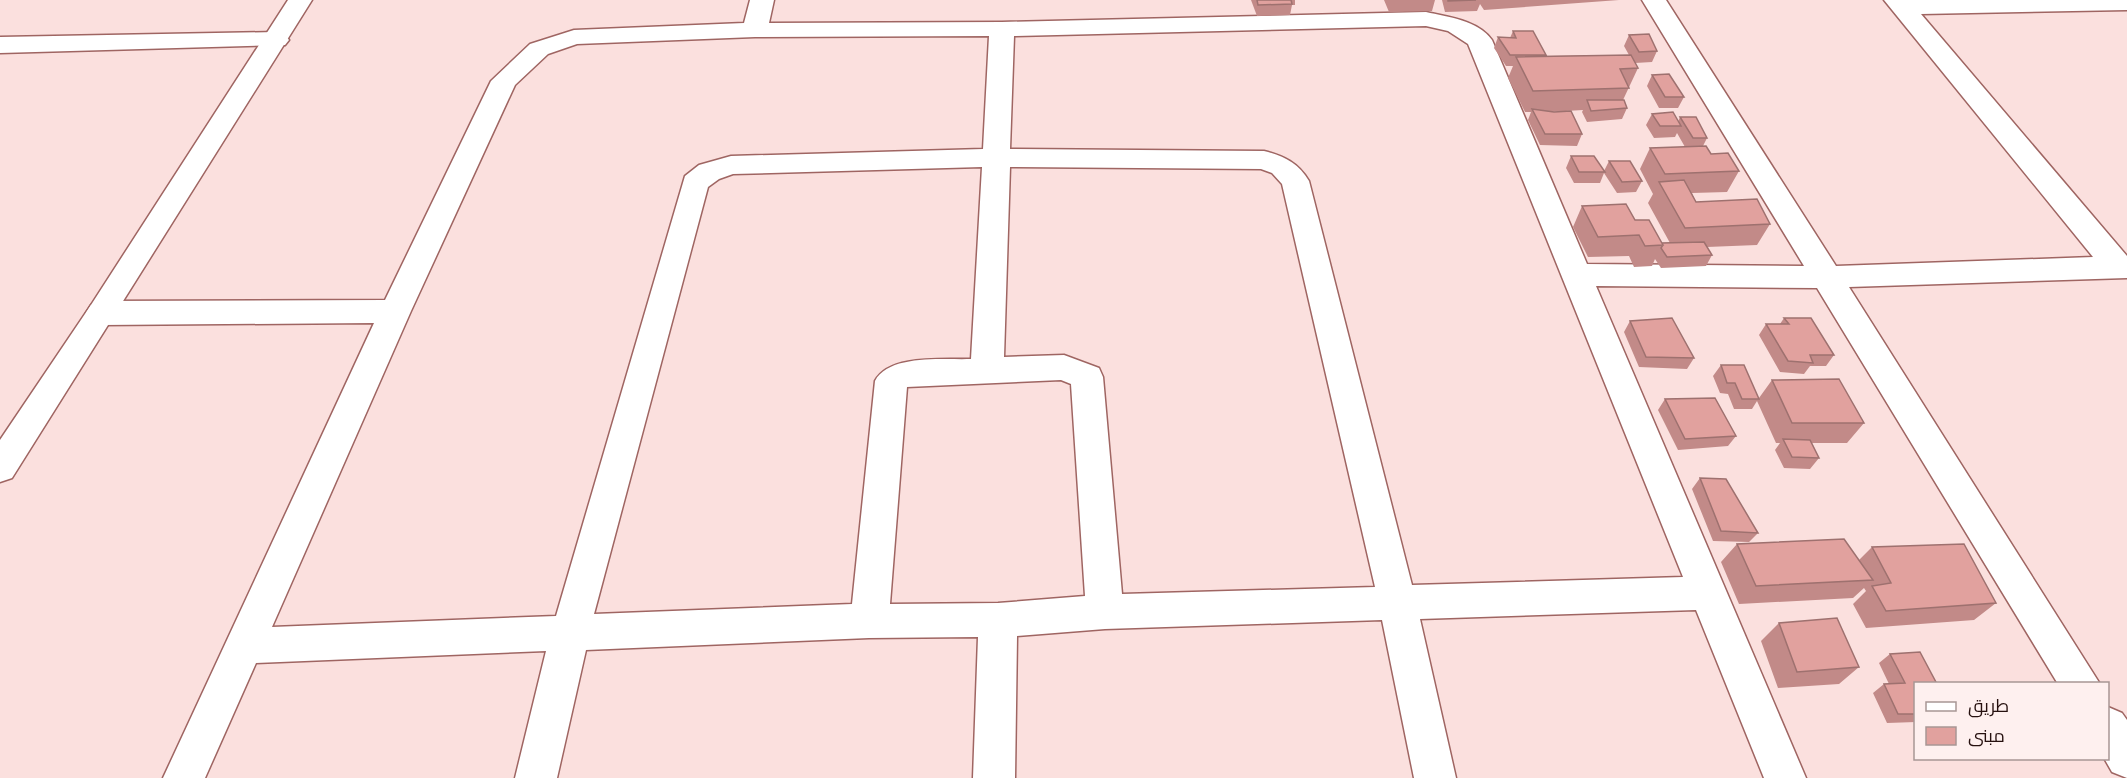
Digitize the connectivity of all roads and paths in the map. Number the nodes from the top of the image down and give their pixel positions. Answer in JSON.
{"nodes":[{"id":1,"x":300,"y":0,"type":"edge"},
{"id":2,"x":762,"y":0,"type":"edge"},
{"id":3,"x":1654,"y":0,"type":"edge"},
{"id":4,"x":2127,"y":3,"type":"edge"},
{"id":5,"x":1899,"y":4,"type":"edge"},
{"id":6,"x":1220,"y":11,"type":"edge"},
{"id":7,"x":1002,"y":29,"type":"junction"},
{"id":8,"x":755,"y":30,"type":"junction"},
{"id":9,"x":276,"y":40,"type":"junction"},
{"id":10,"x":0,"y":45,"type":"edge"},
{"id":11,"x":996,"y":158,"type":"junction"},
{"id":12,"x":2123,"y":267,"type":"edge"},
{"id":13,"x":1578,"y":275,"type":"junction"},
{"id":14,"x":1827,"y":277,"type":"junction"},
{"id":15,"x":395,"y":311,"type":"junction"},
{"id":16,"x":102,"y":313,"type":"junction"},
{"id":17,"x":987,"y":369,"type":"junction"},
{"id":18,"x":0,"y":468,"type":"edge"},
{"id":19,"x":1707,"y":593,"type":"junction"},
{"id":20,"x":1397,"y":602,"type":"junction"},
{"id":21,"x":1105,"y":612,"type":"junction"},
{"id":22,"x":998,"y":620,"type":"junction"},
{"id":23,"x":869,"y":621,"type":"junction"},
{"id":24,"x":570,"y":633,"type":"junction"},
{"id":25,"x":242,"y":646,"type":"junction"},
{"id":26,"x":2079,"y":682,"type":"edge"},
{"id":27,"x":2109,"y":729,"type":"edge"},
{"id":28,"x":2127,"y":758,"type":"edge"},
{"id":29,"x":184,"y":778,"type":"edge"},
{"id":30,"x":536,"y":778,"type":"edge"},
{"id":31,"x":994,"y":778,"type":"edge"},
{"id":32,"x":1435,"y":778,"type":"edge"},
{"id":33,"x":1785,"y":778,"type":"edge"}],
"edges":[{"from":1,"to":9,"type":"street"},
{"from":2,"to":8,"type":"street"},
{"from":3,"to":14,"type":"street"},
{"from":4,"to":5,"type":"street"},
{"from":5,"to":12,"type":"street"},
{"from":6,"to":7,"type":"street"},
{"from":6,"to":13,"type":"street"},
{"from":7,"to":8,"type":"street"},
{"from":7,"to":11,"type":"street"},
{"from":8,"to":15,"type":"street"},
{"from":9,"to":10,"type":"street"},
{"from":9,"to":16,"type":"street"},
{"from":11,"to":17,"type":"street"},
{"from":11,"to":20,"type":"street"},
{"from":11,"to":24,"type":"street"},
{"from":12,"to":14,"type":"street"},
{"from":13,"to":14,"type":"street"},
{"from":13,"to":19,"type":"street"},
{"from":14,"to":26,"type":"street"},
{"from":15,"to":16,"type":"street"},
{"from":15,"to":25,"type":"street"},
{"from":16,"to":18,"type":"street"},
{"from":17,"to":21,"type":"street"},
{"from":17,"to":23,"type":"street"},
{"from":19,"to":20,"type":"street"},
{"from":19,"to":33,"type":"street"},
{"from":20,"to":21,"type":"street"},
{"from":20,"to":32,"type":"street"},
{"from":21,"to":22,"type":"street"},
{"from":22,"to":23,"type":"street"},
{"from":22,"to":31,"type":"street"},
{"from":23,"to":24,"type":"street"},
{"from":24,"to":25,"type":"street"},
{"from":24,"to":30,"type":"street"},
{"from":25,"to":29,"type":"street"},
{"from":27,"to":28,"type":"street"}]}
